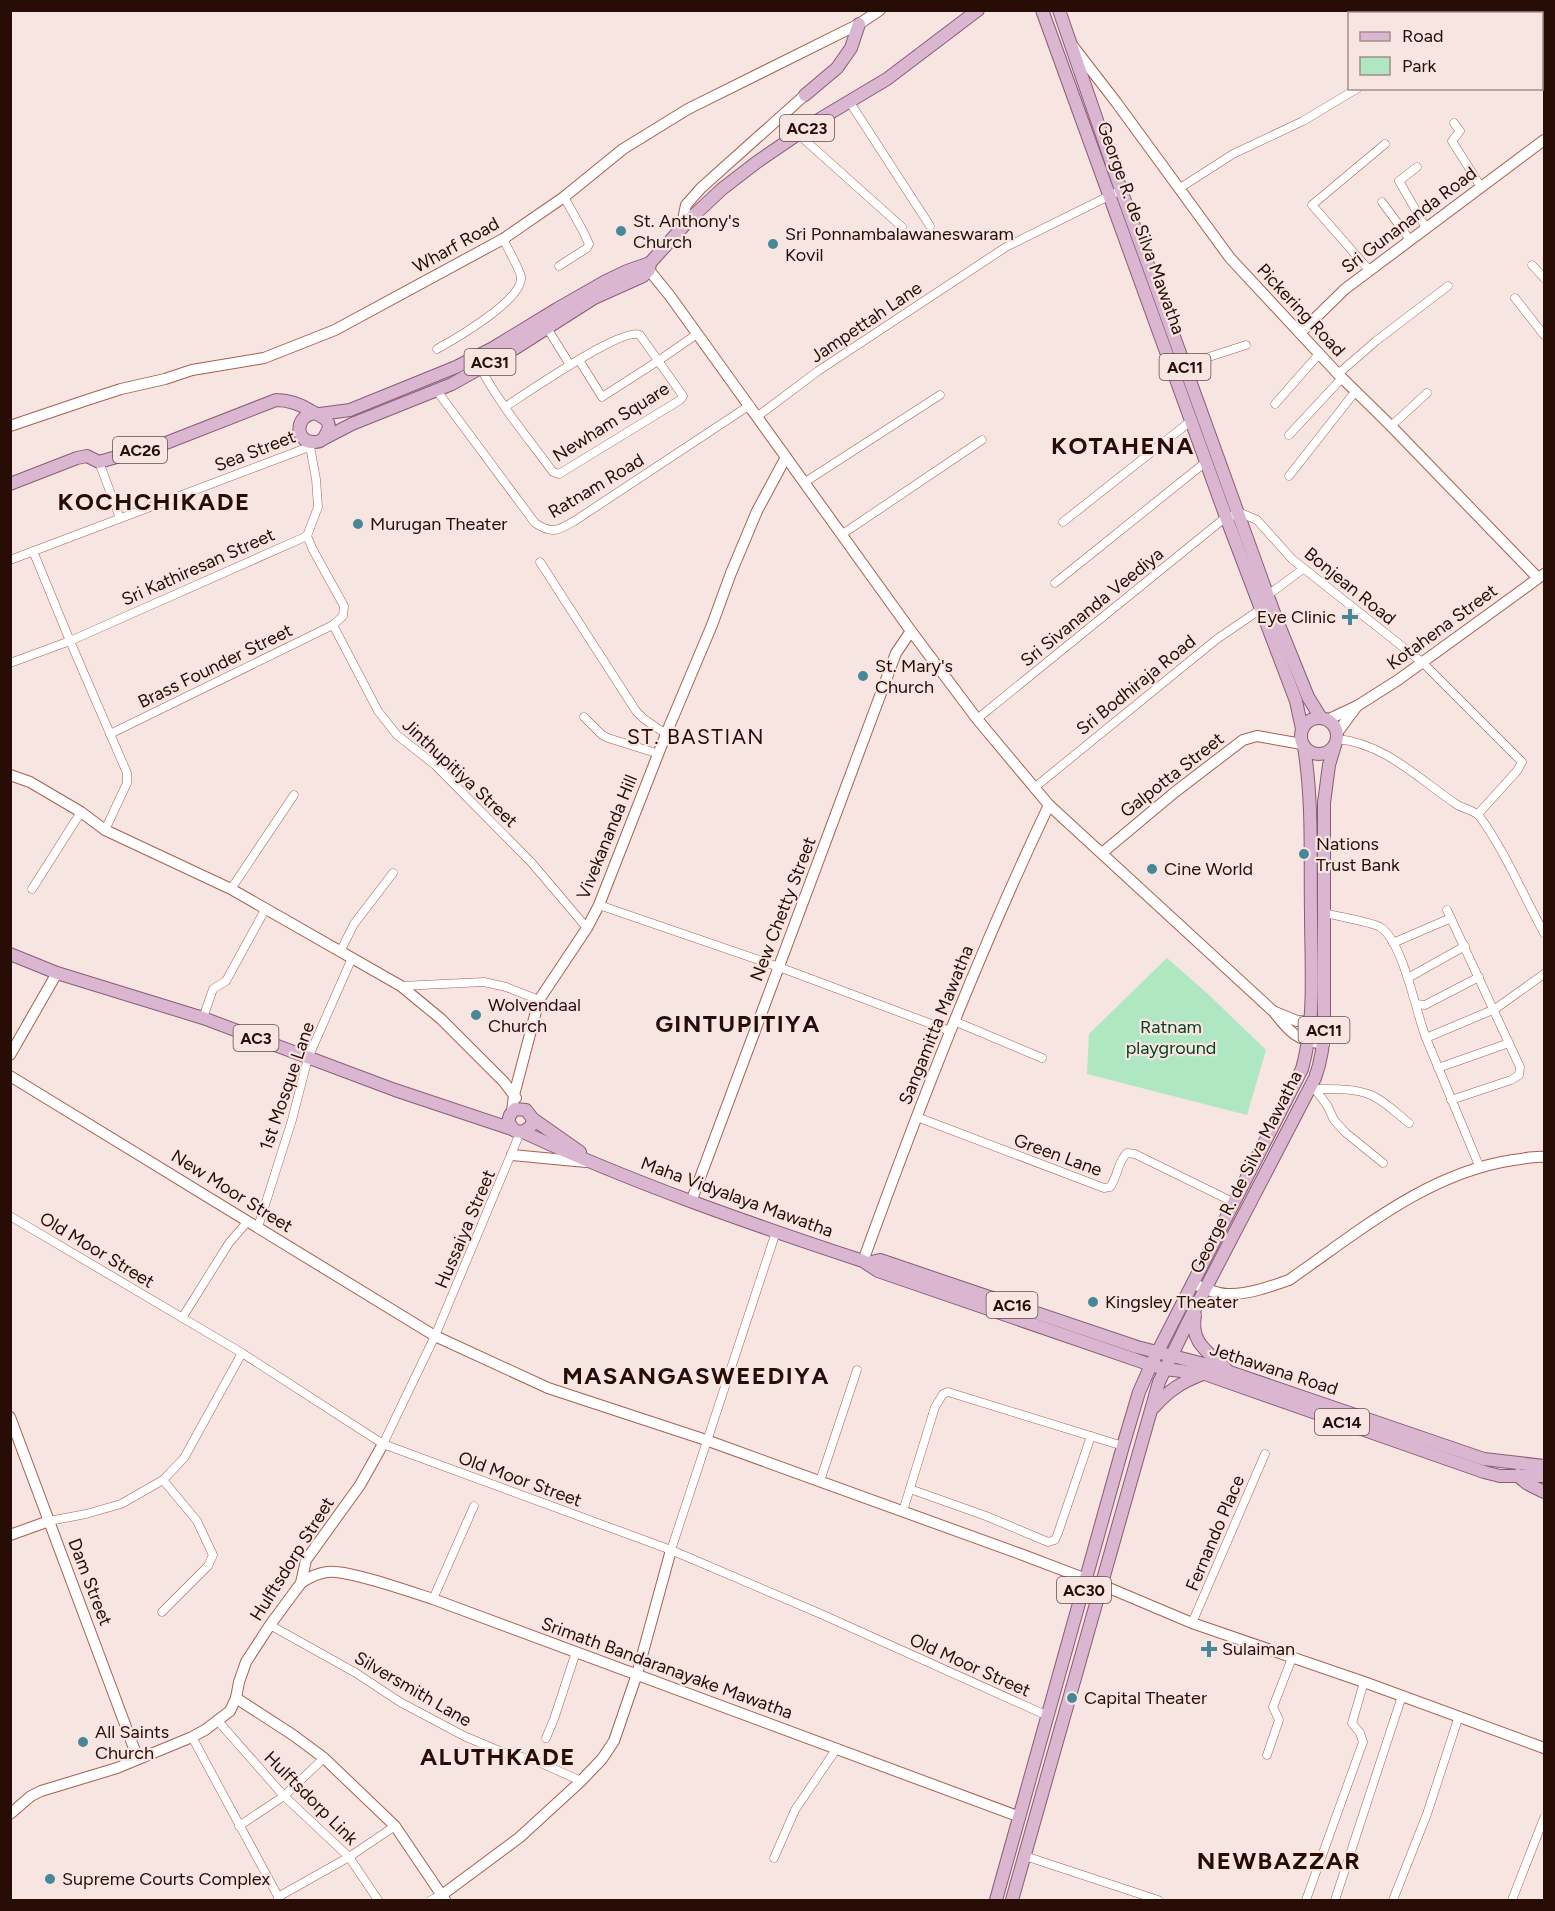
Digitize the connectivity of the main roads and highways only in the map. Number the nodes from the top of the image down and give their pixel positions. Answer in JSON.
{"nodes":[{"id":1,"x":978,"y":10,"type":"edge"},
{"id":2,"x":1042,"y":10,"type":"edge"},
{"id":3,"x":1059,"y":10,"type":"edge"},
{"id":4,"x":859,"y":24,"type":"road end"},
{"id":5,"x":805,"y":95,"type":"road end"},
{"id":6,"x":1115,"y":193,"type":"junction"},
{"id":7,"x":649,"y":267,"type":"junction"},
{"id":8,"x":313,"y":415,"type":"junction"},
{"id":9,"x":323,"y":439,"type":"junction"},
{"id":10,"x":10,"y":484,"type":"edge"},
{"id":11,"x":1232,"y":515,"type":"junction"},
{"id":12,"x":1324,"y":719,"type":"junction"},
{"id":13,"x":1302,"y":729,"type":"junction"},
{"id":14,"x":1337,"y":739,"type":"junction"},
{"id":15,"x":1303,"y":745,"type":"junction"},
{"id":16,"x":10,"y":954,"type":"edge"},
{"id":17,"x":529,"y":1114,"type":"junction"},
{"id":18,"x":518,"y":1131,"type":"junction"},
{"id":19,"x":596,"y":1163,"type":"junction"},
{"id":20,"x":1196,"y":1308,"type":"junction"},
{"id":21,"x":1172,"y":1357,"type":"junction"},
{"id":22,"x":1154,"y":1359,"type":"junction"},
{"id":23,"x":1165,"y":1369,"type":"junction"},
{"id":24,"x":1230,"y":1372,"type":"junction"},
{"id":25,"x":1204,"y":1374,"type":"junction"},
{"id":26,"x":1150,"y":1412,"type":"junction"},
{"id":27,"x":1545,"y":1466,"type":"edge"},
{"id":28,"x":1517,"y":1469,"type":"junction"},
{"id":29,"x":1545,"y":1476,"type":"edge"},
{"id":30,"x":1545,"y":1492,"type":"edge"},
{"id":31,"x":996,"y":1900,"type":"edge"},
{"id":32,"x":1012,"y":1900,"type":"edge"}],
"edges":[{"from":1,"to":7,"type":"main road","number":"AC23"},
{"from":2,"to":6,"type":"main road","name":"George R. de Silva Mawatha","number":"AC11"},
{"from":3,"to":6,"type":"main road","name":"George R. de Silva Mawatha","number":"AC11"},
{"from":4,"to":5,"type":"main road"},
{"from":6,"to":11,"type":"main road","name":"George R. de Silva Mawatha","number":"AC11"},
{"from":6,"to":11,"type":"main road","name":"George R. de Silva Mawatha","number":"AC11"},
{"from":7,"to":8,"type":"main road","number":"AC31"},
{"from":7,"to":9,"type":"main road","number":"AC31"},
{"from":8,"to":9,"type":"main road"},
{"from":8,"to":9,"type":"main road"},
{"from":8,"to":10,"type":"main road","number":"AC26"},
{"from":11,"to":12,"type":"main road","name":"George R. de Silva Mawatha","number":"AC11"},
{"from":11,"to":13,"type":"main road","name":"George R. de Silva Mawatha","number":"AC11"},
{"from":12,"to":13,"type":"main road"},
{"from":12,"to":14,"type":"main road"},
{"from":13,"to":15,"type":"main road"},
{"from":14,"to":15,"type":"main road"},
{"from":14,"to":20,"type":"main road","name":"George R. de Silva Mawatha","number":"AC11"},
{"from":15,"to":22,"type":"main road","name":"George R. de Silva Mawatha","number":"AC11"},
{"from":16,"to":18,"type":"main road","number":"AC3"},
{"from":17,"to":18,"type":"main road"},
{"from":17,"to":18,"type":"main road"},
{"from":17,"to":19,"type":"main road","name":"Maha Vidyalaya Mawatha","number":"AC16"},
{"from":18,"to":19,"type":"main road","name":"Maha Vidyalaya Mawatha","number":"AC16"},
{"from":19,"to":22,"type":"main road","name":"Maha Vidyalaya Mawatha","number":"AC16"},
{"from":20,"to":21,"type":"main road","name":"George R. de Silva Mawatha","number":"AC11"},
{"from":20,"to":24,"type":"main road"},
{"from":21,"to":22,"type":"main road","name":"Jethawana Road","number":"AC14"},
{"from":21,"to":23,"type":"main road","name":"George R. de Silva Mawatha"},
{"from":21,"to":24,"type":"main road","name":"Jethawana Road","number":"AC14"},
{"from":22,"to":23,"type":"main road","name":"Jethawana Road","number":"AC14"},
{"from":22,"to":31,"type":"main road","number":"AC30"},
{"from":23,"to":25,"type":"main road","name":"Jethawana Road","number":"AC14"},
{"from":23,"to":26,"type":"main road","number":"AC30"},
{"from":24,"to":28,"type":"main road","name":"Jethawana Road","number":"AC14"},
{"from":25,"to":26,"type":"main road"},
{"from":25,"to":28,"type":"main road","name":"Jethawana Road","number":"AC14"},
{"from":26,"to":32,"type":"main road","number":"AC30"},
{"from":27,"to":28,"type":"main road"},
{"from":28,"to":29,"type":"main road"},
{"from":28,"to":30,"type":"main road"}]}
